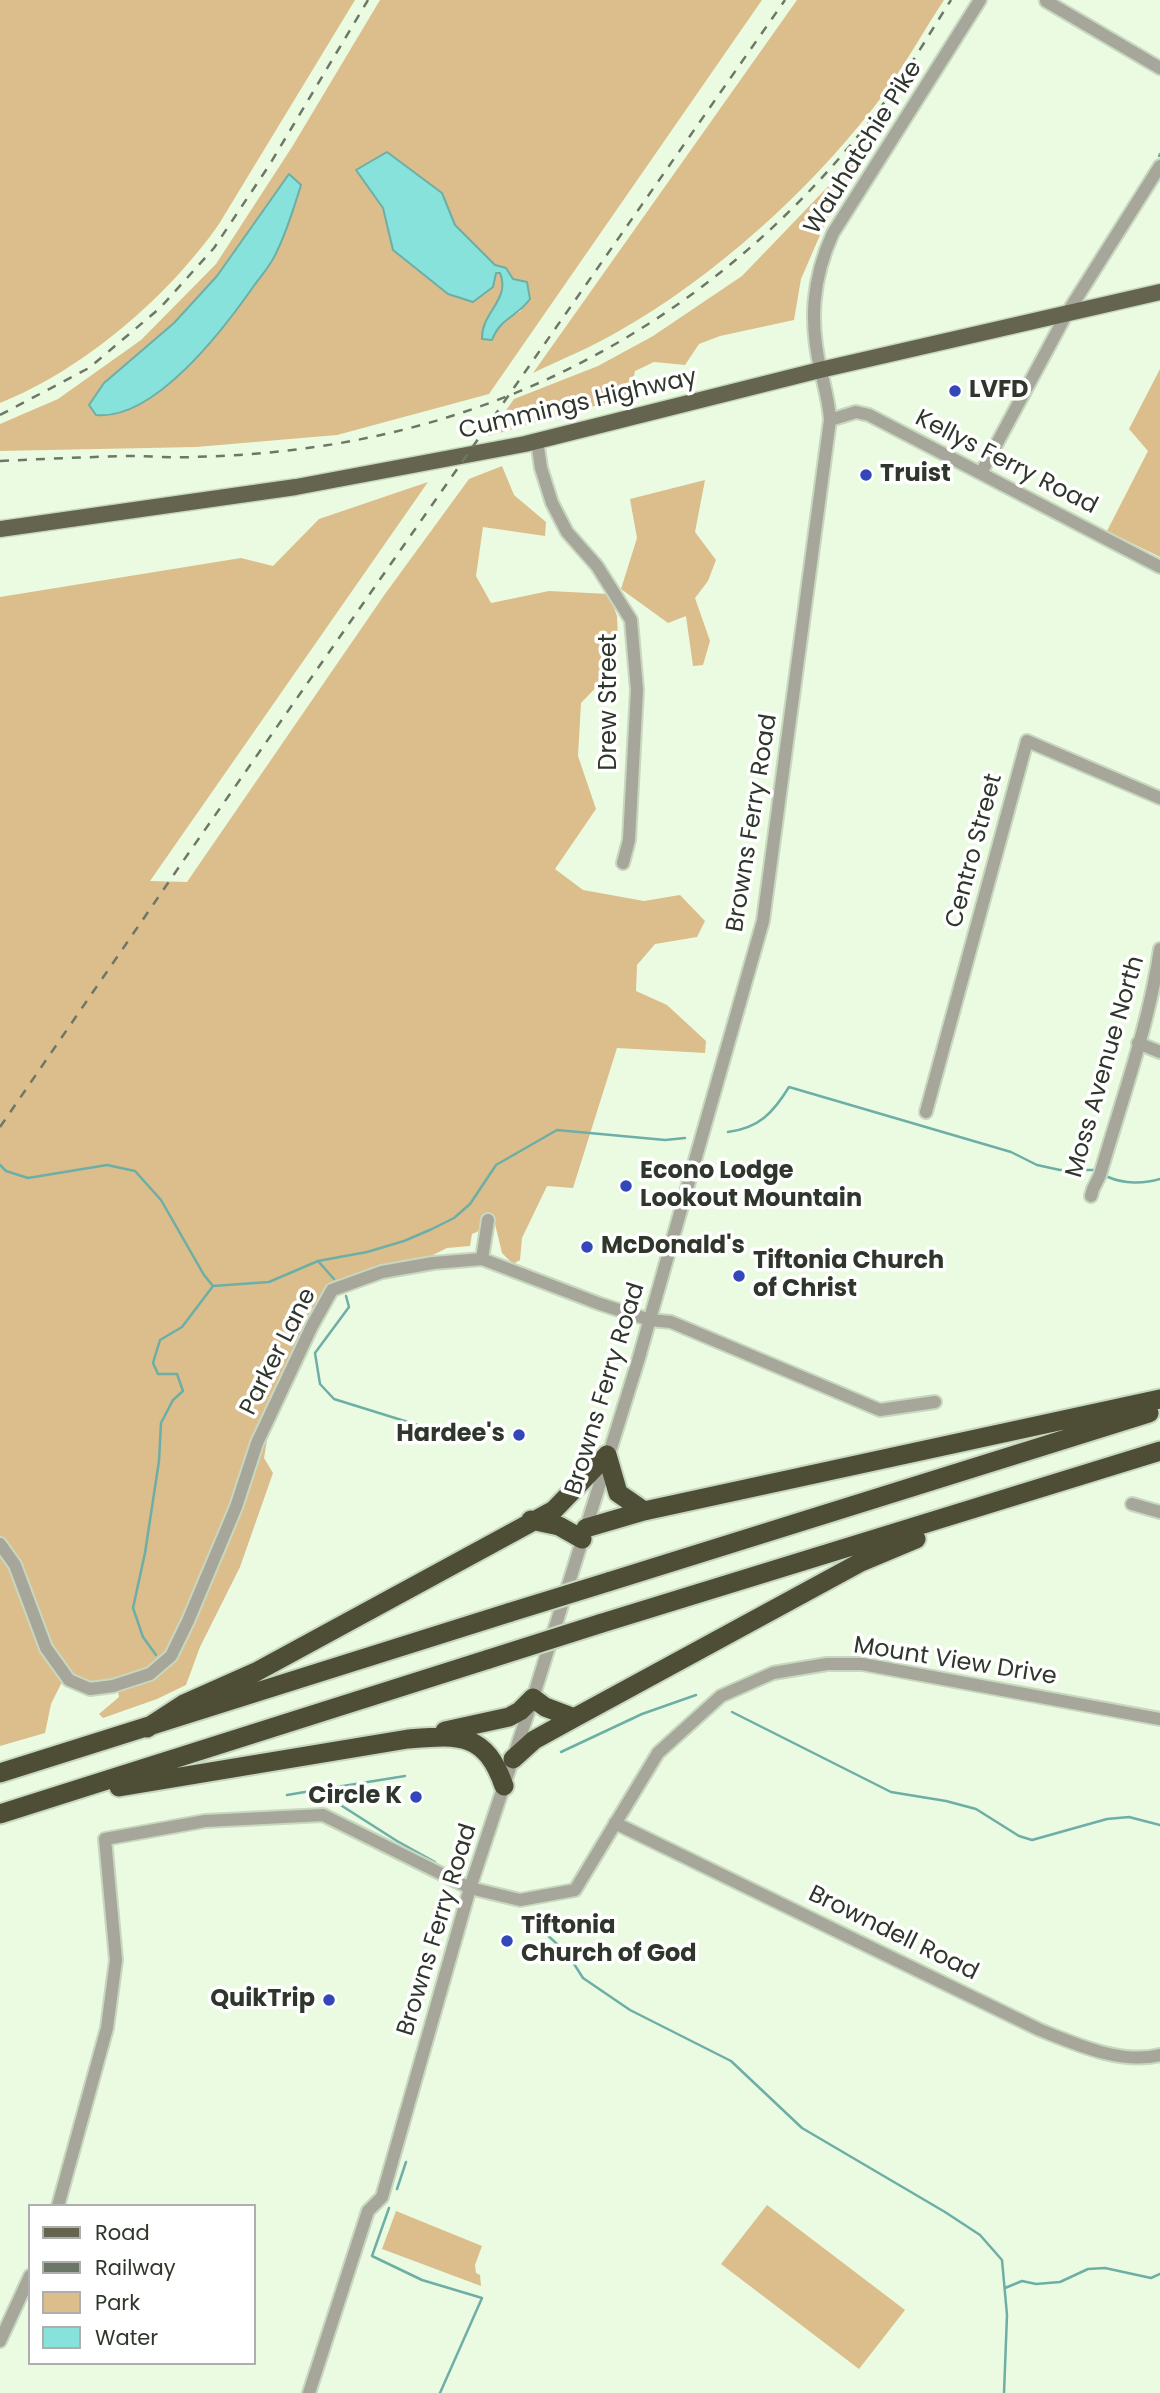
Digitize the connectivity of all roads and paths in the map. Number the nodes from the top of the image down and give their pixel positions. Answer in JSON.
{"nodes":[{"id":1,"x":980,"y":0,"type":"edge"},
{"id":2,"x":1046,"y":1,"type":"edge"},
{"id":3,"x":1160,"y":68,"type":"edge"},
{"id":4,"x":1160,"y":166,"type":"edge"},
{"id":5,"x":1160,"y":292,"type":"edge"},
{"id":6,"x":1066,"y":316,"type":"junction"},
{"id":7,"x":820,"y":370,"type":"junction"},
{"id":8,"x":830,"y":420,"type":"junction"},
{"id":9,"x":537,"y":441,"type":"junction"},
{"id":10,"x":981,"y":473,"type":"junction"},
{"id":11,"x":0,"y":529,"type":"edge"},
{"id":12,"x":1160,"y":567,"type":"edge"},
{"id":13,"x":1160,"y":798,"type":"edge"},
{"id":14,"x":623,"y":863,"type":"dead end"},
{"id":15,"x":1160,"y":949,"type":"edge"},
{"id":16,"x":1138,"y":1043,"type":"junction"},
{"id":17,"x":1160,"y":1052,"type":"edge"},
{"id":18,"x":926,"y":1112,"type":"dead end"},
{"id":19,"x":1091,"y":1196,"type":"dead end"},
{"id":20,"x":488,"y":1220,"type":"dead end"},
{"id":21,"x":482,"y":1259,"type":"junction"},
{"id":22,"x":650,"y":1320,"type":"junction"},
{"id":23,"x":1160,"y":1399,"type":"edge"},
{"id":24,"x":935,"y":1402,"type":"dead end"},
{"id":25,"x":1160,"y":1409,"type":"edge"},
{"id":26,"x":1160,"y":1451,"type":"edge"},
{"id":27,"x":607,"y":1455,"type":"junction"},
{"id":28,"x":1132,"y":1504,"type":"dead end"},
{"id":29,"x":644,"y":1511,"type":"junction"},
{"id":30,"x":965,"y":1512,"type":"junction"},
{"id":31,"x":1160,"y":1512,"type":"edge"},
{"id":32,"x":531,"y":1520,"type":"junction"},
{"id":33,"x":584,"y":1533,"type":"junction"},
{"id":34,"x":0,"y":1544,"type":"edge"},
{"id":35,"x":533,"y":1698,"type":"junction"},
{"id":36,"x":574,"y":1717,"type":"junction"},
{"id":37,"x":1160,"y":1719,"type":"edge"},
{"id":38,"x":147,"y":1728,"type":"junction"},
{"id":39,"x":408,"y":1739,"type":"junction"},
{"id":40,"x":513,"y":1759,"type":"junction"},
{"id":41,"x":0,"y":1773,"type":"edge"},
{"id":42,"x":504,"y":1786,"type":"junction"},
{"id":43,"x":45,"y":1800,"type":"junction"},
{"id":44,"x":0,"y":1814,"type":"edge"},
{"id":45,"x":615,"y":1822,"type":"junction"},
{"id":46,"x":470,"y":1888,"type":"junction"},
{"id":47,"x":1160,"y":2055,"type":"edge"},
{"id":48,"x":59,"y":2204,"type":"edge"},
{"id":49,"x":28,"y":2280,"type":"edge"},
{"id":50,"x":0,"y":2341,"type":"edge"},
{"id":51,"x":309,"y":2393,"type":"edge"}],
"edges":[{"from":1,"to":7,"type":"street","name":"Wauhatchie Pike"},
{"from":2,"to":3,"type":"street"},
{"from":4,"to":6,"type":"street"},
{"from":5,"to":6,"type":"main road","name":"Cummings Highway"},
{"from":6,"to":7,"type":"main road","name":"Cummings Highway"},
{"from":6,"to":10,"type":"street"},
{"from":7,"to":8,"type":"street","name":"Browns Ferry Road"},
{"from":7,"to":9,"type":"main road","name":"Cummings Highway"},
{"from":8,"to":10,"type":"street","name":"Kellys Ferry Road"},
{"from":8,"to":22,"type":"street","name":"Browns Ferry Road"},
{"from":9,"to":11,"type":"main road","name":"Cummings Highway"},
{"from":9,"to":14,"type":"street","name":"Drew Street"},
{"from":10,"to":12,"type":"street","name":"Kellys Ferry Road"},
{"from":13,"to":18,"type":"street","name":"Centro Street"},
{"from":15,"to":16,"type":"street","name":"Moss Avenue North"},
{"from":16,"to":17,"type":"street"},
{"from":16,"to":19,"type":"street","name":"Moss Avenue North"},
{"from":20,"to":21,"type":"street"},
{"from":21,"to":22,"type":"street","name":"Parker Lane"},
{"from":21,"to":34,"type":"street","name":"Parker Lane"},
{"from":22,"to":24,"type":"street","name":"Parker Lane"},
{"from":22,"to":27,"type":"street","name":"Browns Ferry Road"},
{"from":23,"to":29,"type":"highway"},
{"from":25,"to":38,"type":"highway","bridge":true},
{"from":26,"to":30,"type":"highway"},
{"from":27,"to":29,"type":"highway"},
{"from":27,"to":32,"type":"highway"},
{"from":27,"to":33,"type":"street","name":"Browns Ferry Road"},
{"from":28,"to":31,"type":"street"},
{"from":29,"to":33,"type":"highway"},
{"from":30,"to":36,"type":"highway"},
{"from":30,"to":43,"type":"highway","bridge":true},
{"from":32,"to":33,"type":"highway"},
{"from":32,"to":38,"type":"highway"},
{"from":33,"to":35,"type":"street","name":"Browns Ferry Road"},
{"from":35,"to":36,"type":"highway"},
{"from":35,"to":39,"type":"highway"},
{"from":35,"to":40,"type":"street","name":"Browns Ferry Road"},
{"from":36,"to":40,"type":"highway"},
{"from":37,"to":45,"type":"street","name":"Mount View Drive"},
{"from":38,"to":41,"type":"highway"},
{"from":39,"to":42,"type":"highway"},
{"from":39,"to":43,"type":"highway"},
{"from":40,"to":42,"type":"street","name":"Browns Ferry Road"},
{"from":42,"to":46,"type":"street","name":"Browns Ferry Road"},
{"from":43,"to":44,"type":"highway"},
{"from":45,"to":46,"type":"street","name":"Mount View Drive"},
{"from":45,"to":47,"type":"street","name":"Browndell Road"},
{"from":46,"to":48,"type":"street","name":"Mount View Drive"},
{"from":46,"to":51,"type":"street","name":"Browns Ferry Road"},
{"from":49,"to":50,"type":"street"}]}
